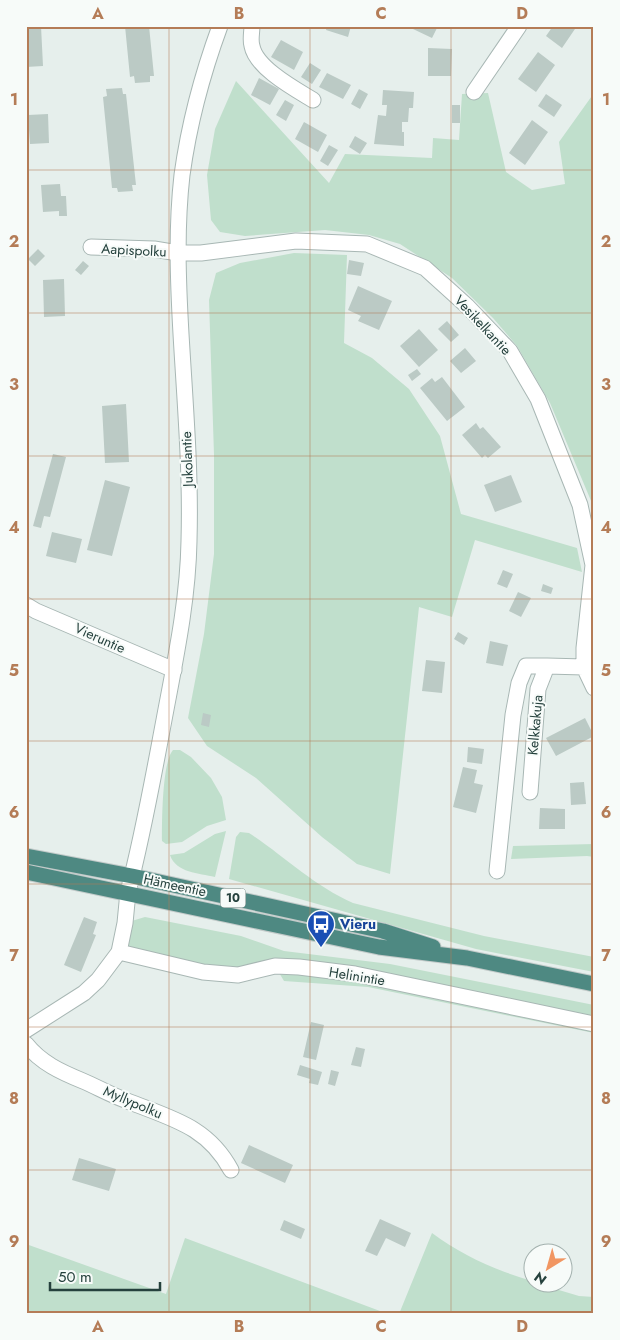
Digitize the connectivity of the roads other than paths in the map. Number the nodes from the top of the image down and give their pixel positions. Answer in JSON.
{"nodes":[{"id":1,"x":220,"y":26,"type":"edge"},
{"id":2,"x":252,"y":26,"type":"edge"},
{"id":3,"x":519,"y":26,"type":"edge"},
{"id":4,"x":474,"y":92,"type":"dead end"},
{"id":5,"x":313,"y":100,"type":"dead end"},
{"id":6,"x":91,"y":247,"type":"dead end"},
{"id":7,"x":178,"y":253,"type":"junction"},
{"id":8,"x":26,"y":605,"type":"edge"},
{"id":9,"x":546,"y":666,"type":"junction"},
{"id":10,"x":584,"y":667,"type":"junction"},
{"id":11,"x":174,"y":670,"type":"junction"},
{"id":12,"x":594,"y":688,"type":"edge"},
{"id":13,"x":530,"y":792,"type":"dead end"},
{"id":14,"x":26,"y":856,"type":"edge"},
{"id":15,"x":497,"y":871,"type":"dead end"},
{"id":16,"x":26,"y":872,"type":"edge"},
{"id":17,"x":132,"y":876,"type":"junction"},
{"id":18,"x":128,"y":892,"type":"junction"},
{"id":19,"x":119,"y":952,"type":"junction"},
{"id":20,"x":467,"y":958,"type":"junction"},
{"id":21,"x":594,"y":984,"type":"edge"},
{"id":22,"x":594,"y":1024,"type":"edge"},
{"id":23,"x":26,"y":1030,"type":"edge"},
{"id":24,"x":26,"y":1044,"type":"edge"},
{"id":25,"x":231,"y":1170,"type":"dead end"}],
"edges":[{"from":1,"to":7,"type":"street","name":"Jukolantie"},
{"from":2,"to":5,"type":"street"},
{"from":3,"to":4,"type":"street"},
{"from":6,"to":7,"type":"street","name":"Aapispolku"},
{"from":7,"to":10,"type":"street","name":"Vesikelkantie"},
{"from":7,"to":11,"type":"street","name":"Jukolantie"},
{"from":8,"to":11,"type":"street","name":"Vieruntie"},
{"from":9,"to":10,"type":"street"},
{"from":9,"to":13,"type":"street","name":"Kelkkakuja"},
{"from":9,"to":15,"type":"street"},
{"from":10,"to":12,"type":"street","name":"Vesikelkantie"},
{"from":11,"to":17,"type":"street","name":"Jukolantie"},
{"from":14,"to":17,"type":"highway","name":"Hämeentie","number":"10"},
{"from":16,"to":18,"type":"highway","name":"Hämeentie","number":"10"},
{"from":17,"to":18,"type":"street","name":"Jukolantie"},
{"from":17,"to":20,"type":"highway","name":"Hämeentie","number":"10"},
{"from":18,"to":19,"type":"street"},
{"from":18,"to":20,"type":"highway","name":"Hämeentie","number":"10"},
{"from":19,"to":22,"type":"street","name":"Helinintie"},
{"from":19,"to":23,"type":"street"},
{"from":20,"to":21,"type":"highway","name":"Hämeentie","number":"10"},
{"from":24,"to":25,"type":"street","name":"Myllypolku"}]}
